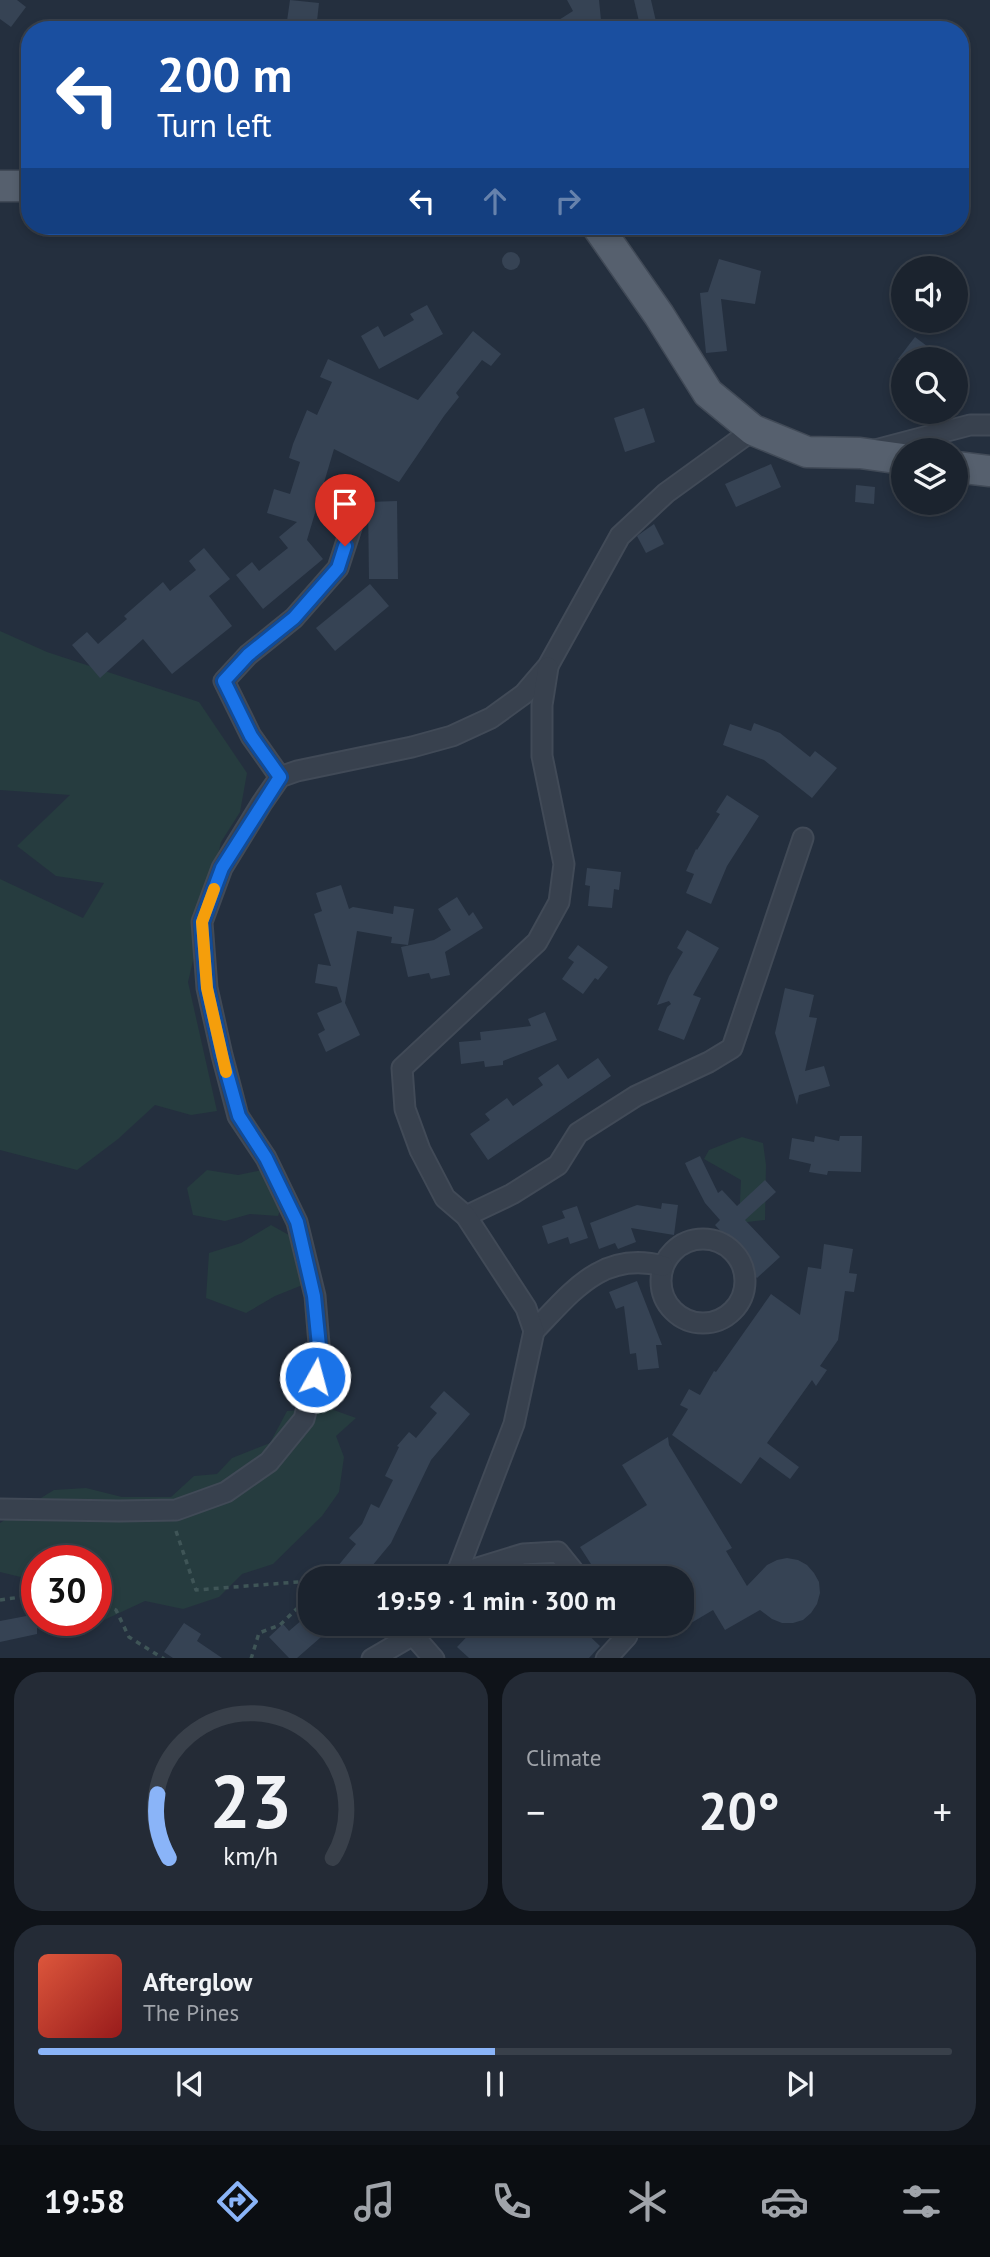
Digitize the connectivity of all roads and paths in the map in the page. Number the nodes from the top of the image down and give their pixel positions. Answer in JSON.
{"nodes":[{"id":1,"x":0,"y":186,"type":"edge"},
{"id":2,"x":21,"y":186,"type":"edge"},
{"id":3,"x":603,"y":235,"type":"edge"},
{"id":4,"x":990,"y":425,"type":"edge"},
{"id":5,"x":753,"y":430,"type":"junction"},
{"id":6,"x":860,"y":453,"type":"junction"},
{"id":7,"x":891,"y":457,"type":"edge"},
{"id":8,"x":968,"y":468,"type":"edge"},
{"id":9,"x":990,"y":471,"type":"edge"},
{"id":10,"x":352,"y":496,"type":"dead end"},
{"id":11,"x":548,"y":666,"type":"junction"},
{"id":12,"x":280,"y":777,"type":"junction"},
{"id":13,"x":803,"y":838,"type":"dead end"},
{"id":14,"x":466,"y":1216,"type":"junction"},
{"id":15,"x":663,"y":1266,"type":"junction"},
{"id":16,"x":534,"y":1331,"type":"junction"},
{"id":17,"x":0,"y":1509,"type":"edge"},
{"id":18,"x":169,"y":1510,"type":"junction"},
{"id":19,"x":460,"y":1566,"type":"edge"},
{"id":20,"x":488,"y":1566,"type":"edge"},
{"id":21,"x":569,"y":1566,"type":"edge"},
{"id":22,"x":298,"y":1582,"type":"edge"},
{"id":23,"x":21,"y":1597,"type":"edge"},
{"id":24,"x":0,"y":1600,"type":"edge"},
{"id":25,"x":112,"y":1608,"type":"edge"},
{"id":26,"x":298,"y":1608,"type":"edge"},
{"id":27,"x":407,"y":1636,"type":"edge"},
{"id":28,"x":422,"y":1636,"type":"edge"},
{"id":29,"x":628,"y":1636,"type":"edge"},
{"id":30,"x":164,"y":1658,"type":"edge"},
{"id":31,"x":251,"y":1658,"type":"edge"},
{"id":32,"x":372,"y":1658,"type":"edge"},
{"id":33,"x":434,"y":1658,"type":"edge"},
{"id":34,"x":606,"y":1658,"type":"edge"}],
"edges":[{"from":1,"to":2,"type":"main road"},
{"from":3,"to":5,"type":"main road"},
{"from":4,"to":6,"type":"street"},
{"from":5,"to":6,"type":"main road"},
{"from":5,"to":11,"type":"street"},
{"from":6,"to":7,"type":"main road"},
{"from":8,"to":9,"type":"main road"},
{"from":10,"to":12,"type":"street"},
{"from":11,"to":12,"type":"street"},
{"from":11,"to":14,"type":"street"},
{"from":12,"to":18,"type":"street"},
{"from":13,"to":14,"type":"street"},
{"from":14,"to":16,"type":"street"},
{"from":15,"to":15,"type":"street"},
{"from":15,"to":16,"type":"street"},
{"from":16,"to":19,"type":"street"},
{"from":17,"to":18,"type":"street"},
{"from":18,"to":22,"type":"path"},
{"from":20,"to":21,"type":"street"},
{"from":23,"to":24,"type":"path"},
{"from":25,"to":30,"type":"path"},
{"from":26,"to":31,"type":"path"},
{"from":27,"to":32,"type":"street"},
{"from":28,"to":33,"type":"street"},
{"from":29,"to":34,"type":"street"}]}
